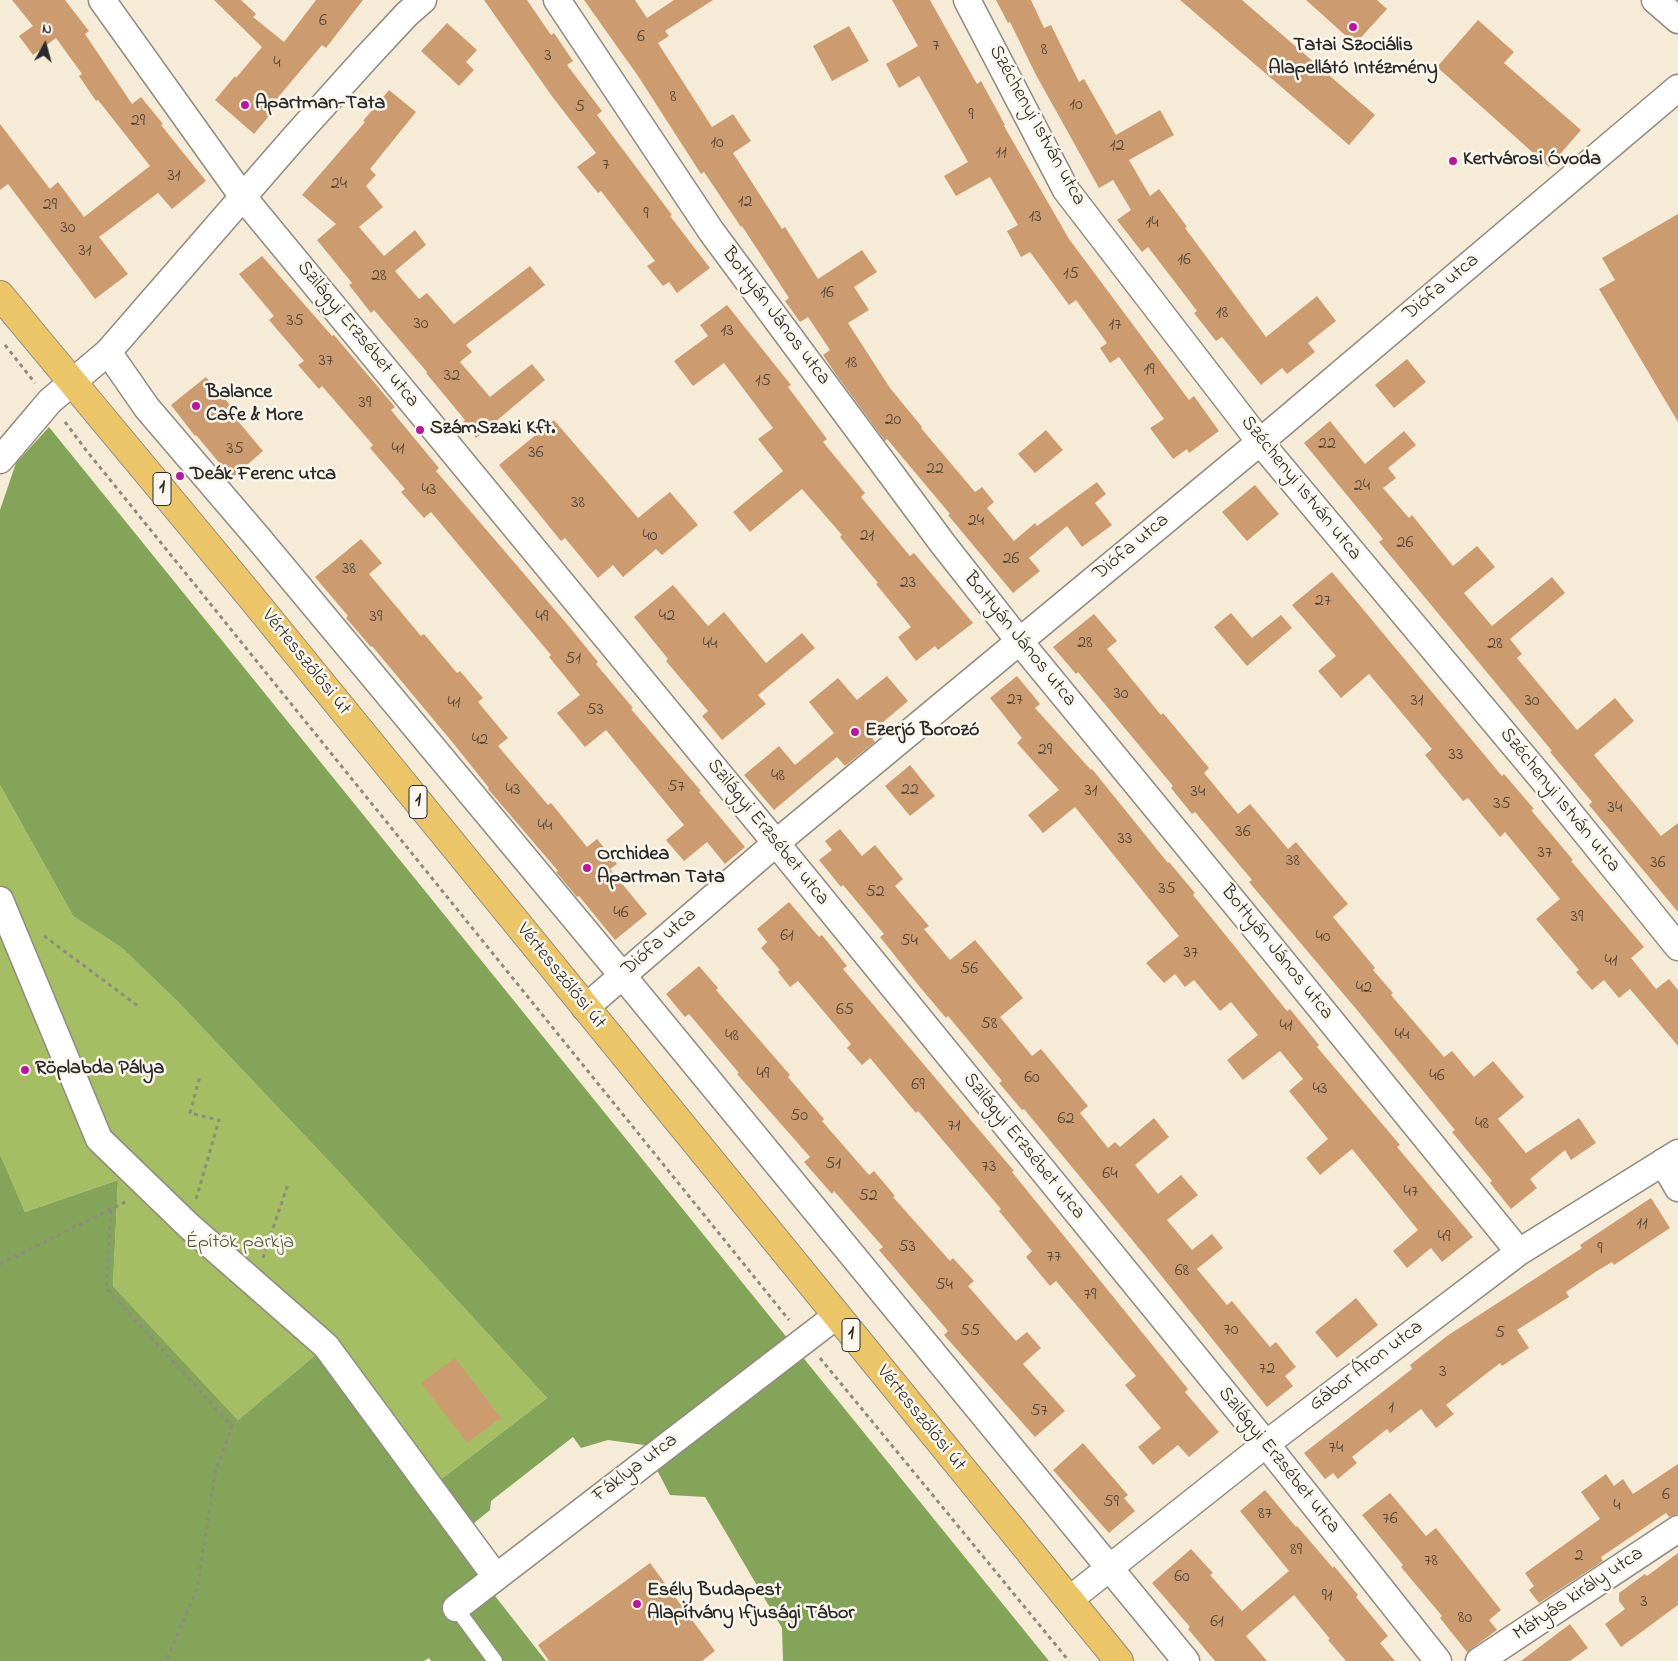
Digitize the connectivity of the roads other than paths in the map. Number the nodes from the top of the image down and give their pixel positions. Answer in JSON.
{"nodes":[{"id":1,"x":102,"y":0,"type":"edge"},
{"id":2,"x":423,"y":0,"type":"edge"},
{"id":3,"x":557,"y":0,"type":"edge"},
{"id":4,"x":967,"y":0,"type":"edge"},
{"id":5,"x":1655,"y":0,"type":"edge"},
{"id":6,"x":1678,"y":20,"type":"edge"},
{"id":7,"x":1678,"y":88,"type":"edge"},
{"id":8,"x":243,"y":197,"type":"junction"},
{"id":9,"x":0,"y":295,"type":"edge"},
{"id":10,"x":108,"y":352,"type":"junction"},
{"id":11,"x":72,"y":382,"type":"junction"},
{"id":12,"x":1260,"y":442,"type":"junction"},
{"id":13,"x":0,"y":460,"type":"edge"},
{"id":14,"x":1020,"y":642,"type":"junction"},
{"id":15,"x":776,"y":843,"type":"junction"},
{"id":16,"x":0,"y":900,"type":"edge"},
{"id":17,"x":1678,"y":948,"type":"edge"},
{"id":18,"x":622,"y":976,"type":"junction"},
{"id":19,"x":585,"y":1008,"type":"junction"},
{"id":20,"x":1670,"y":1158,"type":"edge"},
{"id":21,"x":1678,"y":1188,"type":"edge"},
{"id":22,"x":1519,"y":1252,"type":"junction"},
{"id":23,"x":836,"y":1316,"type":"junction"},
{"id":24,"x":1266,"y":1444,"type":"junction"},
{"id":25,"x":1678,"y":1529,"type":"edge"},
{"id":26,"x":1110,"y":1568,"type":"junction"},
{"id":27,"x":496,"y":1577,"type":"junction"},
{"id":28,"x":1069,"y":1600,"type":"junction"},
{"id":29,"x":463,"y":1618,"type":"joint"},
{"id":30,"x":495,"y":1661,"type":"edge"},
{"id":31,"x":1119,"y":1661,"type":"edge"},
{"id":32,"x":1186,"y":1661,"type":"edge"},
{"id":33,"x":1438,"y":1661,"type":"edge"},
{"id":34,"x":1479,"y":1661,"type":"edge"}],
"edges":[{"from":1,"to":8,"type":"street","name":"Szilágyi Erzsébet utca"},
{"from":2,"to":8,"type":"street"},
{"from":3,"to":14,"type":"street","name":"Bottyán János utca"},
{"from":4,"to":12,"type":"street","name":"Széchenyi István utca"},
{"from":5,"to":6,"type":"street"},
{"from":7,"to":12,"type":"street","name":"Diófa utca"},
{"from":8,"to":10,"type":"street"},
{"from":8,"to":15,"type":"street","name":"Szilágyi Erzsébet utca"},
{"from":9,"to":11,"type":"main road","name":"Vértesszőlősi út","number":"1"},
{"from":10,"to":11,"type":"street"},
{"from":10,"to":18,"type":"street"},
{"from":11,"to":13,"type":"street"},
{"from":11,"to":19,"type":"main road","name":"Vértesszőlősi út","number":"1"},
{"from":12,"to":14,"type":"street","name":"Diófa utca"},
{"from":12,"to":17,"type":"street","name":"Széchenyi István utca"},
{"from":14,"to":15,"type":"street","name":"Diófa utca"},
{"from":14,"to":22,"type":"street","name":"Bottyán János utca"},
{"from":15,"to":18,"type":"street","name":"Diófa utca"},
{"from":15,"to":24,"type":"street","name":"Szilágyi Erzsébet utca"},
{"from":16,"to":27,"type":"street"},
{"from":18,"to":19,"type":"street","name":"Diófa utca"},
{"from":18,"to":26,"type":"street"},
{"from":19,"to":23,"type":"main road","name":"Vértesszőlősi út","number":"1"},
{"from":20,"to":21,"type":"street"},
{"from":20,"to":22,"type":"street","name":"Gábor Áron utca"},
{"from":22,"to":24,"type":"street","name":"Gábor Áron utca"},
{"from":23,"to":27,"type":"street","name":"Fáklya utca"},
{"from":23,"to":28,"type":"main road","name":"Vértesszőlősi út","number":"1"},
{"from":24,"to":26,"type":"street","name":"Gábor Áron utca"},
{"from":24,"to":33,"type":"street","name":"Szilágyi Erzsébet utca"},
{"from":25,"to":34,"type":"street","name":"Mátyás király utca"},
{"from":26,"to":28,"type":"street","name":"Gábor Áron utca"},
{"from":26,"to":32,"type":"street"},
{"from":27,"to":29,"type":"street","name":"Fáklya utca"},
{"from":28,"to":31,"type":"main road","name":"Vértesszőlősi út","number":"1"},
{"from":29,"to":30,"type":"lane"}]}
